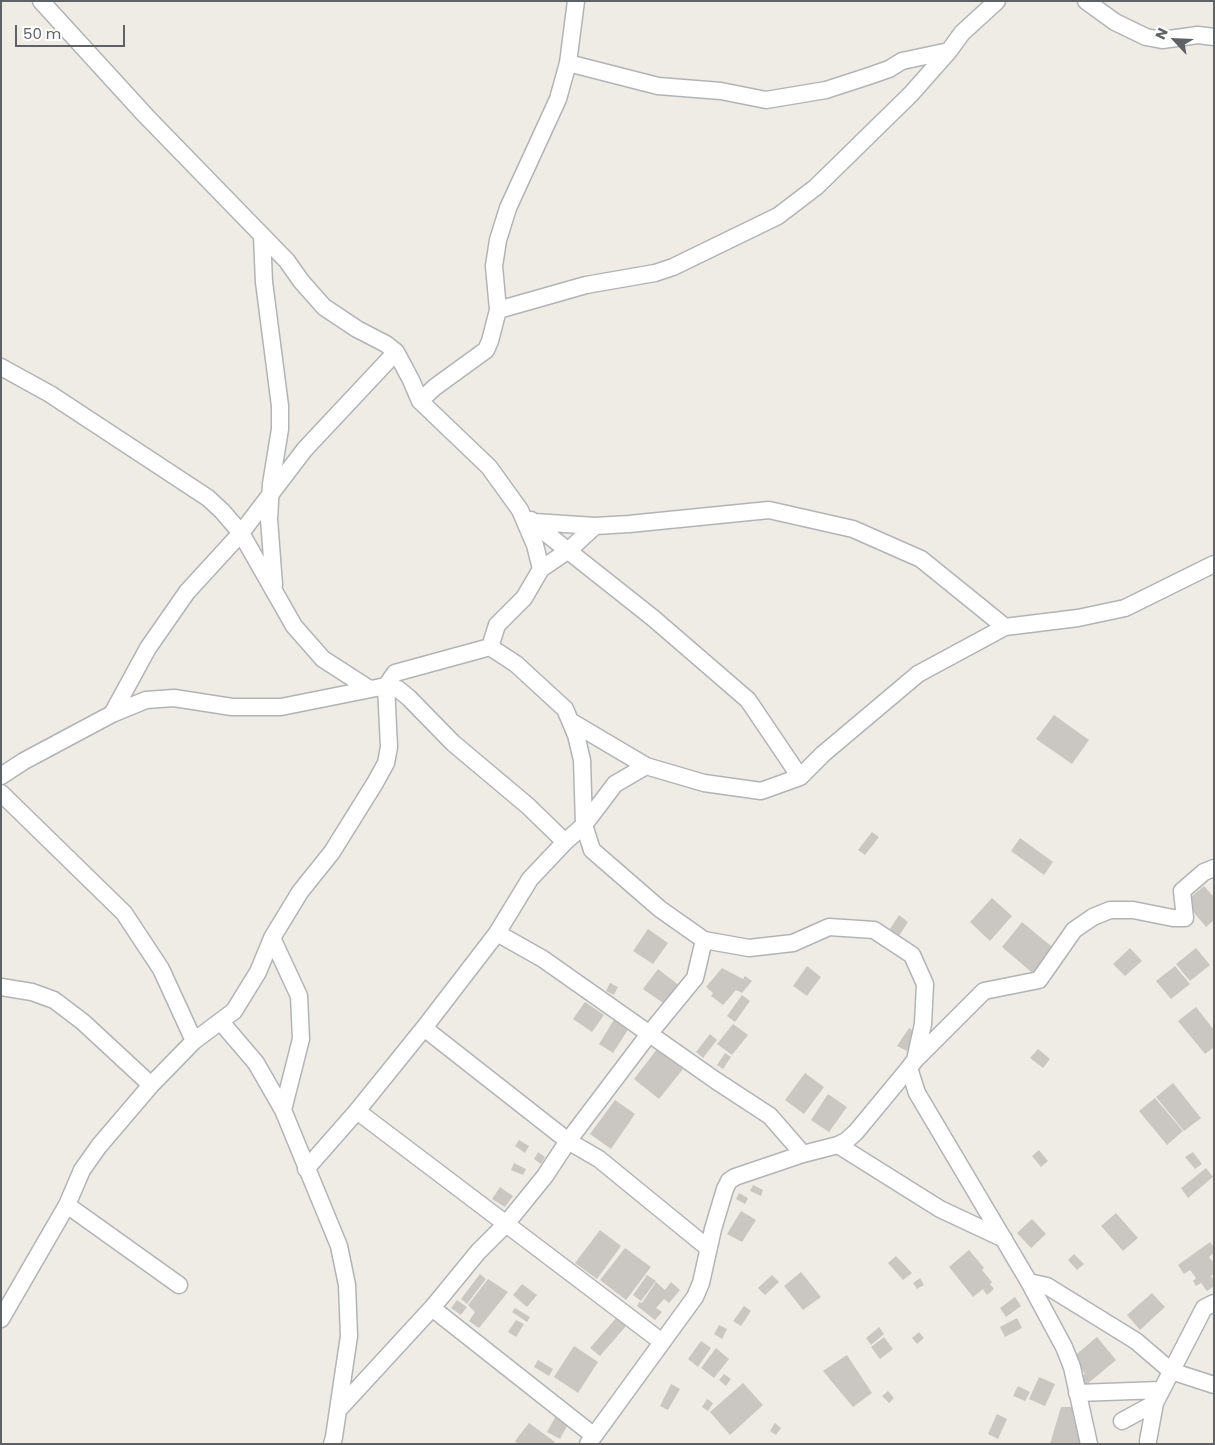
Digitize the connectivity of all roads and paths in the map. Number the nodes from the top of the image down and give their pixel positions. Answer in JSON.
{"nodes":[{"id":1,"x":41,"y":1,"type":"edge"},
{"id":2,"x":576,"y":1,"type":"edge"},
{"id":3,"x":997,"y":1,"type":"edge"},
{"id":4,"x":1086,"y":1,"type":"edge"},
{"id":5,"x":1214,"y":37,"type":"edge"},
{"id":6,"x":949,"y":51,"type":"junction"},
{"id":7,"x":568,"y":63,"type":"junction"},
{"id":8,"x":262,"y":236,"type":"junction"},
{"id":9,"x":498,"y":310,"type":"junction"},
{"id":10,"x":396,"y":352,"type":"junction"},
{"id":11,"x":1,"y":368,"type":"edge"},
{"id":12,"x":420,"y":401,"type":"junction"},
{"id":13,"x":270,"y":493,"type":"junction"},
{"id":14,"x":520,"y":510,"type":"junction"},
{"id":15,"x":534,"y":522,"type":"junction"},
{"id":16,"x":595,"y":526,"type":"junction"},
{"id":17,"x":241,"y":533,"type":"junction"},
{"id":18,"x":569,"y":550,"type":"junction"},
{"id":19,"x":1214,"y":564,"type":"edge"},
{"id":20,"x":541,"y":569,"type":"junction"},
{"id":21,"x":274,"y":590,"type":"junction"},
{"id":22,"x":1005,"y":628,"type":"junction"},
{"id":23,"x":490,"y":647,"type":"junction"},
{"id":24,"x":386,"y":686,"type":"junction"},
{"id":25,"x":368,"y":688,"type":"junction"},
{"id":26,"x":112,"y":714,"type":"junction"},
{"id":27,"x":570,"y":721,"type":"junction"},
{"id":28,"x":646,"y":766,"type":"junction"},
{"id":29,"x":1,"y":776,"type":"edge"},
{"id":30,"x":800,"y":777,"type":"junction"},
{"id":31,"x":1,"y":793,"type":"edge"},
{"id":32,"x":584,"y":825,"type":"junction"},
{"id":33,"x":565,"y":842,"type":"junction"},
{"id":34,"x":1214,"y":868,"type":"edge"},
{"id":35,"x":497,"y":933,"type":"junction"},
{"id":36,"x":272,"y":938,"type":"junction"},
{"id":37,"x":704,"y":940,"type":"junction"},
{"id":38,"x":1,"y":987,"type":"edge"},
{"id":39,"x":222,"y":1022,"type":"junction"},
{"id":40,"x":424,"y":1028,"type":"junction"},
{"id":41,"x":649,"y":1034,"type":"junction"},
{"id":42,"x":194,"y":1042,"type":"junction"},
{"id":43,"x":912,"y":1064,"type":"junction"},
{"id":44,"x":151,"y":1085,"type":"junction"},
{"id":45,"x":283,"y":1110,"type":"junction"},
{"id":46,"x":357,"y":1111,"type":"junction"},
{"id":47,"x":568,"y":1141,"type":"junction"},
{"id":48,"x":838,"y":1145,"type":"junction"},
{"id":49,"x":803,"y":1154,"type":"junction"},
{"id":50,"x":306,"y":1169,"type":"junction"},
{"id":51,"x":66,"y":1204,"type":"junction"},
{"id":52,"x":506,"y":1224,"type":"junction"},
{"id":53,"x":1004,"y":1238,"type":"junction"},
{"id":54,"x":708,"y":1248,"type":"junction"},
{"id":55,"x":1029,"y":1282,"type":"junction"},
{"id":56,"x":179,"y":1285,"type":"dead end"},
{"id":57,"x":1214,"y":1303,"type":"edge"},
{"id":58,"x":432,"y":1308,"type":"junction"},
{"id":59,"x":1,"y":1319,"type":"edge"},
{"id":60,"x":662,"y":1342,"type":"junction"},
{"id":61,"x":1171,"y":1371,"type":"junction"},
{"id":62,"x":1214,"y":1385,"type":"edge"},
{"id":63,"x":1077,"y":1393,"type":"junction"},
{"id":64,"x":1158,"y":1396,"type":"junction"},
{"id":65,"x":338,"y":1408,"type":"junction"},
{"id":66,"x":1122,"y":1421,"type":"dead end"},
{"id":67,"x":590,"y":1439,"type":"edge"},
{"id":68,"x":1148,"y":1441,"type":"dead end"},
{"id":69,"x":332,"y":1444,"type":"edge"},
{"id":70,"x":1089,"y":1444,"type":"edge"}],
"edges":[{"from":1,"to":8,"type":"street"},
{"from":2,"to":7,"type":"street"},
{"from":3,"to":6,"type":"street"},
{"from":4,"to":5,"type":"street"},
{"from":6,"to":7,"type":"street"},
{"from":6,"to":9,"type":"street"},
{"from":7,"to":9,"type":"street"},
{"from":8,"to":10,"type":"street"},
{"from":8,"to":13,"type":"street"},
{"from":9,"to":12,"type":"street"},
{"from":10,"to":12,"type":"street"},
{"from":10,"to":13,"type":"street"},
{"from":11,"to":17,"type":"street"},
{"from":12,"to":14,"type":"street"},
{"from":13,"to":17,"type":"street"},
{"from":13,"to":21,"type":"street"},
{"from":14,"to":15,"type":"street"},
{"from":14,"to":20,"type":"street"},
{"from":15,"to":16,"type":"street"},
{"from":15,"to":18,"type":"street"},
{"from":16,"to":18,"type":"street"},
{"from":16,"to":22,"type":"street"},
{"from":17,"to":21,"type":"street"},
{"from":17,"to":26,"type":"street"},
{"from":18,"to":20,"type":"street"},
{"from":18,"to":30,"type":"street"},
{"from":19,"to":22,"type":"street"},
{"from":20,"to":23,"type":"street"},
{"from":21,"to":25,"type":"street"},
{"from":22,"to":30,"type":"street"},
{"from":23,"to":24,"type":"street"},
{"from":23,"to":27,"type":"street"},
{"from":24,"to":25,"type":"street"},
{"from":24,"to":33,"type":"street"},
{"from":24,"to":36,"type":"street"},
{"from":25,"to":26,"type":"street"},
{"from":26,"to":29,"type":"street"},
{"from":27,"to":28,"type":"street"},
{"from":27,"to":32,"type":"street"},
{"from":28,"to":30,"type":"street"},
{"from":28,"to":32,"type":"street"},
{"from":31,"to":42,"type":"street"},
{"from":32,"to":33,"type":"street"},
{"from":32,"to":37,"type":"street"},
{"from":33,"to":35,"type":"street"},
{"from":34,"to":43,"type":"street"},
{"from":35,"to":40,"type":"street"},
{"from":35,"to":41,"type":"street"},
{"from":36,"to":39,"type":"street"},
{"from":36,"to":45,"type":"street"},
{"from":37,"to":41,"type":"street"},
{"from":37,"to":43,"type":"street"},
{"from":38,"to":44,"type":"street"},
{"from":39,"to":42,"type":"street"},
{"from":39,"to":45,"type":"street"},
{"from":40,"to":46,"type":"street"},
{"from":40,"to":47,"type":"street"},
{"from":41,"to":47,"type":"street"},
{"from":41,"to":49,"type":"street"},
{"from":42,"to":44,"type":"street"},
{"from":43,"to":48,"type":"street"},
{"from":43,"to":53,"type":"street"},
{"from":44,"to":51,"type":"street"},
{"from":45,"to":50,"type":"street"},
{"from":46,"to":50,"type":"street"},
{"from":46,"to":52,"type":"street"},
{"from":47,"to":52,"type":"street"},
{"from":47,"to":54,"type":"street"},
{"from":48,"to":49,"type":"street"},
{"from":48,"to":53,"type":"street"},
{"from":49,"to":54,"type":"street"},
{"from":50,"to":65,"type":"street"},
{"from":51,"to":56,"type":"street"},
{"from":51,"to":59,"type":"street"},
{"from":52,"to":58,"type":"street"},
{"from":52,"to":60,"type":"street"},
{"from":53,"to":55,"type":"street"},
{"from":54,"to":60,"type":"street"},
{"from":55,"to":61,"type":"street"},
{"from":55,"to":63,"type":"street"},
{"from":57,"to":61,"type":"street"},
{"from":58,"to":65,"type":"street"},
{"from":58,"to":67,"type":"street"},
{"from":60,"to":67,"type":"street"},
{"from":61,"to":62,"type":"street"},
{"from":61,"to":64,"type":"street"},
{"from":63,"to":64,"type":"street"},
{"from":63,"to":70,"type":"street"},
{"from":64,"to":66,"type":"street"},
{"from":64,"to":68,"type":"street"},
{"from":65,"to":69,"type":"street"}]}
